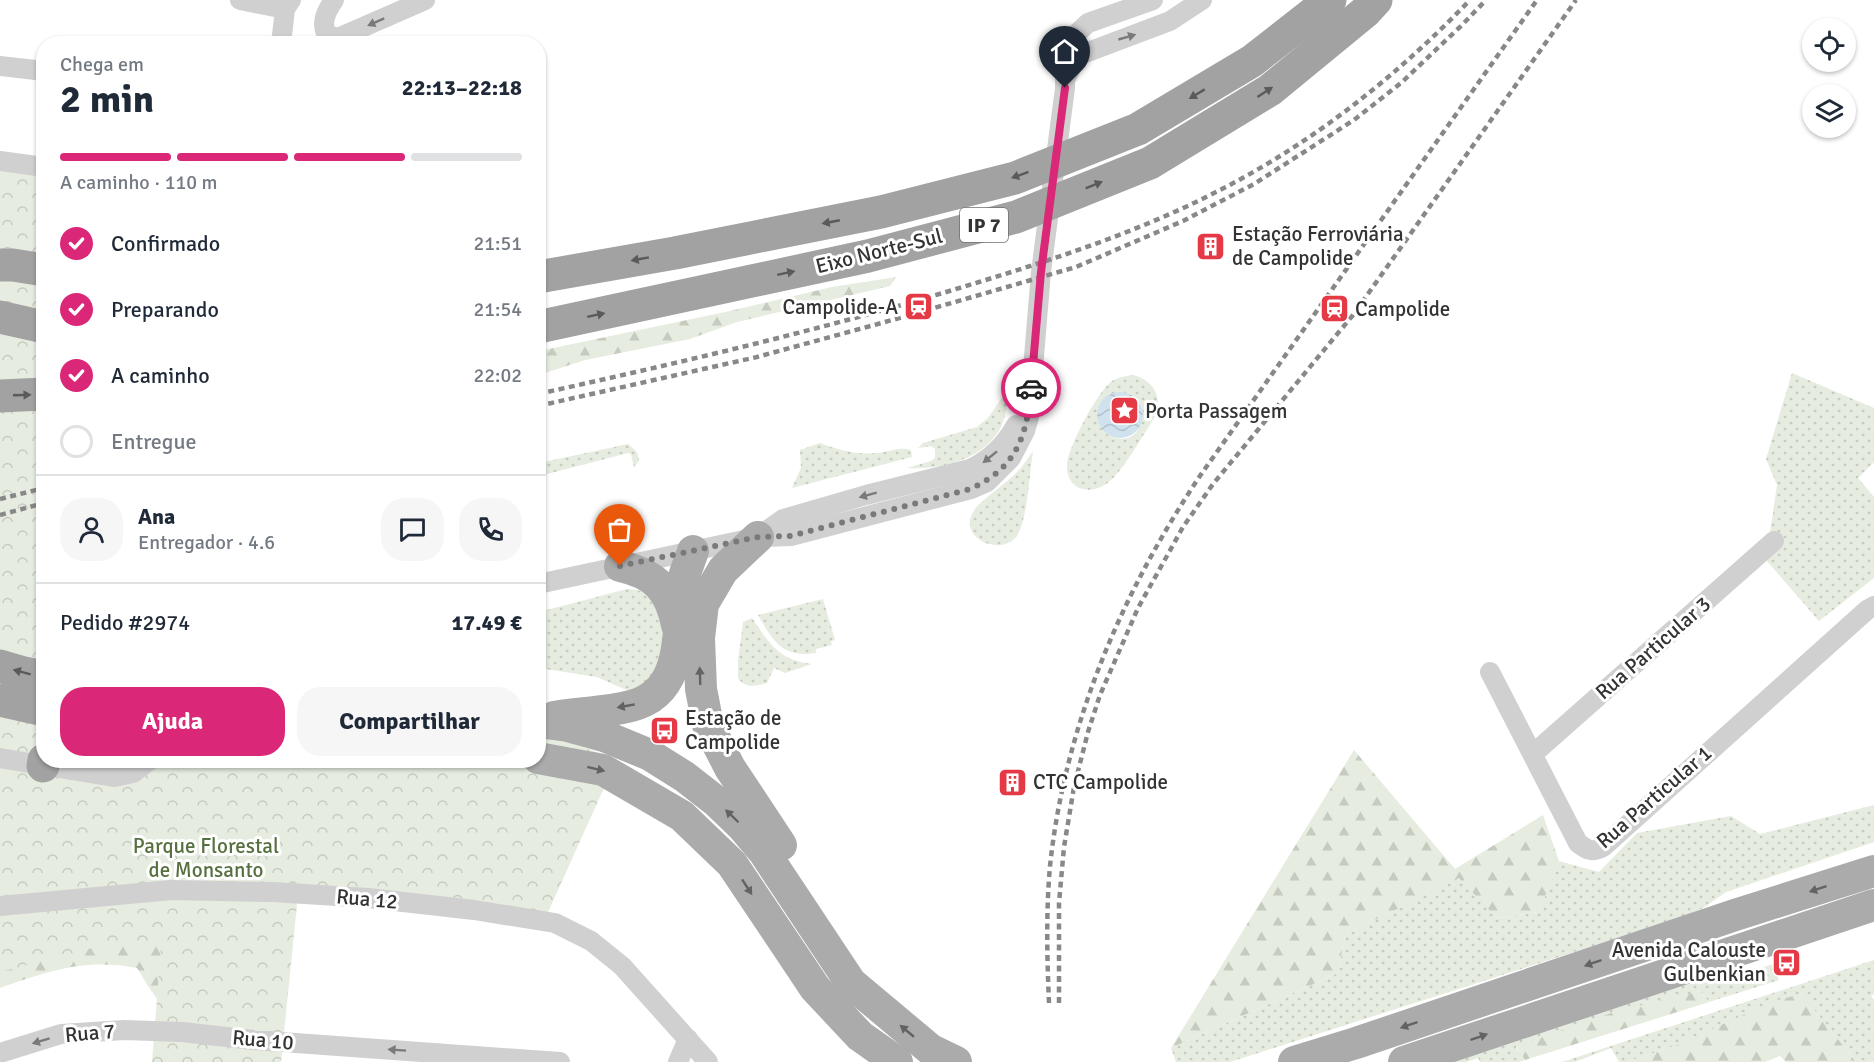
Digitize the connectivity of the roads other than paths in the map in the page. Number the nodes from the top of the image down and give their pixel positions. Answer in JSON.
{"nodes":[{"id":1,"x":240,"y":0,"type":"edge"},
{"id":2,"x":334,"y":0,"type":"edge"},
{"id":3,"x":425,"y":0,"type":"edge"},
{"id":4,"x":1154,"y":0,"type":"edge"},
{"id":5,"x":1202,"y":0,"type":"edge"},
{"id":6,"x":1330,"y":0,"type":"edge"},
{"id":7,"x":1376,"y":0,"type":"edge"},
{"id":8,"x":288,"y":5,"type":"edge"},
{"id":9,"x":282,"y":36,"type":"edge"},
{"id":10,"x":332,"y":36,"type":"edge"},
{"id":11,"x":345,"y":36,"type":"edge"},
{"id":12,"x":0,"y":66,"type":"edge"},
{"id":13,"x":36,"y":70,"type":"edge"},
{"id":14,"x":1065,"y":84,"type":"junction"},
{"id":15,"x":0,"y":161,"type":"edge"},
{"id":16,"x":36,"y":166,"type":"edge"},
{"id":17,"x":0,"y":265,"type":"edge"},
{"id":18,"x":36,"y":269,"type":"edge"},
{"id":19,"x":546,"y":276,"type":"edge"},
{"id":20,"x":0,"y":317,"type":"edge"},
{"id":21,"x":36,"y":325,"type":"edge"},
{"id":22,"x":546,"y":325,"type":"edge"},
{"id":23,"x":36,"y":394,"type":"edge"},
{"id":24,"x":0,"y":396,"type":"edge"},
{"id":25,"x":758,"y":537,"type":"junction"},
{"id":26,"x":1774,"y":541,"type":"dead end"},
{"id":27,"x":693,"y":551,"type":"junction"},
{"id":28,"x":620,"y":566,"type":"junction"},
{"id":29,"x":546,"y":582,"type":"edge"},
{"id":30,"x":703,"y":604,"type":"junction"},
{"id":31,"x":1874,"y":606,"type":"edge"},
{"id":32,"x":679,"y":635,"type":"junction"},
{"id":33,"x":0,"y":666,"type":"edge"},
{"id":34,"x":1490,"y":672,"type":"dead end"},
{"id":35,"x":36,"y":675,"type":"edge"},
{"id":36,"x":0,"y":700,"type":"edge"},
{"id":37,"x":36,"y":708,"type":"edge"},
{"id":38,"x":546,"y":720,"type":"edge"},
{"id":39,"x":546,"y":722,"type":"edge"},
{"id":40,"x":1533,"y":754,"type":"junction"},
{"id":41,"x":0,"y":758,"type":"edge"},
{"id":42,"x":546,"y":759,"type":"edge"},
{"id":43,"x":36,"y":762,"type":"edge"},
{"id":44,"x":69,"y":768,"type":"edge"},
{"id":45,"x":140,"y":768,"type":"edge"},
{"id":46,"x":1874,"y":871,"type":"edge"},
{"id":47,"x":1874,"y":905,"type":"edge"},
{"id":48,"x":0,"y":906,"type":"edge"},
{"id":49,"x":808,"y":919,"type":"junction"},
{"id":50,"x":182,"y":1032,"type":"joint"},
{"id":51,"x":688,"y":1039,"type":"junction"},
{"id":52,"x":0,"y":1053,"type":"edge"},
{"id":53,"x":560,"y":1062,"type":"edge"},
{"id":54,"x":678,"y":1062,"type":"edge"},
{"id":55,"x":708,"y":1062,"type":"edge"},
{"id":56,"x":897,"y":1062,"type":"edge"},
{"id":57,"x":956,"y":1062,"type":"edge"},
{"id":58,"x":1294,"y":1062,"type":"edge"},
{"id":59,"x":1404,"y":1062,"type":"edge"}],
"edges":[{"from":1,"to":8,"type":"street"},
{"from":10,"to":2,"type":"street","one_way":true},
{"from":3,"to":11,"type":"street","one_way":true},
{"from":4,"to":14,"type":"street"},
{"from":14,"to":5,"type":"street","one_way":true},
{"from":6,"to":19,"type":"highway","name":"Eixo Norte-Sul","number":"IP 7","one_way":true},
{"from":22,"to":7,"type":"highway","name":"Eixo Norte-Sul","number":"IP 7","one_way":true},
{"from":8,"to":9,"type":"street"},
{"from":12,"to":13,"type":"street"},
{"from":14,"to":25,"type":"street"},
{"from":15,"to":16,"type":"street"},
{"from":17,"to":18,"type":"highway"},
{"from":20,"to":21,"type":"highway"},
{"from":24,"to":23,"type":"highway","one_way":true},
{"from":25,"to":27,"type":"street"},
{"from":25,"to":30,"type":"main road"},
{"from":26,"to":40,"type":"street","name":"Rua Particular 3"},
{"from":27,"to":28,"type":"street"},
{"from":27,"to":30,"type":"main road"},
{"from":27,"to":32,"type":"main road"},
{"from":28,"to":29,"type":"street"},
{"from":28,"to":32,"type":"main road"},
{"from":49,"to":30,"type":"main road","one_way":true},
{"from":31,"to":40,"type":"street","name":"Rua Particular 1"},
{"from":32,"to":38,"type":"main road","one_way":true},
{"from":35,"to":33,"type":"highway","one_way":true},
{"from":34,"to":40,"type":"street","name":"Rua Particular 1"},
{"from":36,"to":37,"type":"highway"},
{"from":49,"to":39,"type":"main road","one_way":true},
{"from":41,"to":43,"type":"street"},
{"from":42,"to":56,"type":"main road","one_way":true},
{"from":44,"to":45,"type":"street"},
{"from":46,"to":58,"type":"main road","one_way":true},
{"from":59,"to":47,"type":"main road","one_way":true},
{"from":48,"to":51,"type":"street","name":"Rua 12"},
{"from":57,"to":49,"type":"main road","one_way":true},
{"from":50,"to":52,"type":"street","name":"Rua 7","one_way":true},
{"from":53,"to":50,"type":"street","name":"Rua 10","one_way":true},
{"from":51,"to":54,"type":"street"},
{"from":51,"to":55,"type":"street"}]}
